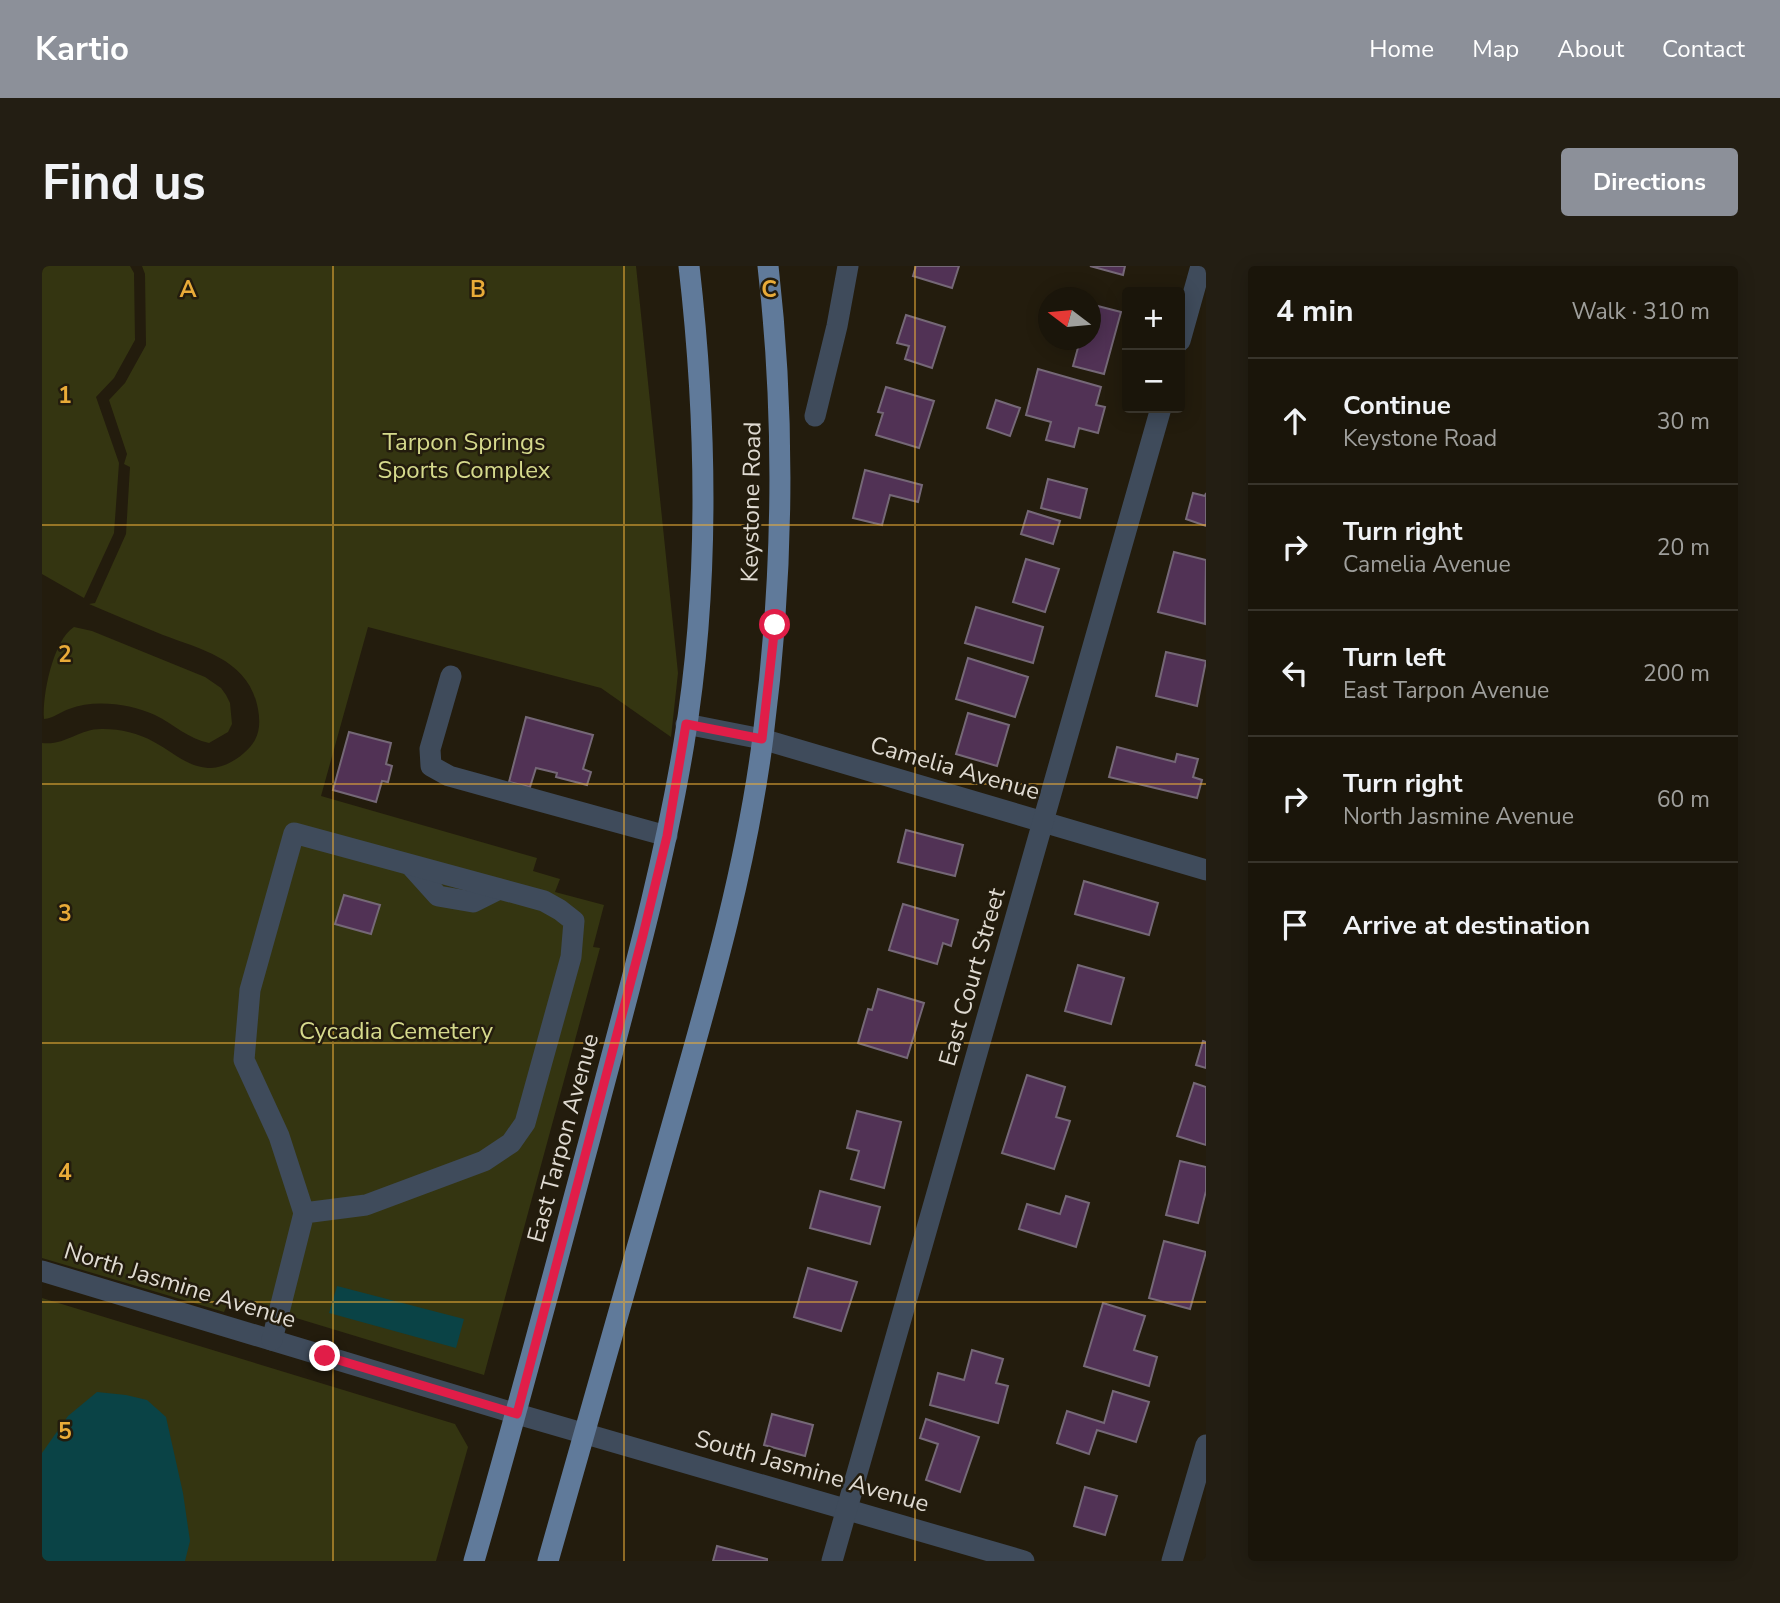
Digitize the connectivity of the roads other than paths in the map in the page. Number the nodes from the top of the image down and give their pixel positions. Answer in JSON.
{"nodes":[{"id":1,"x":689,"y":266,"type":"edge"},
{"id":2,"x":768,"y":266,"type":"edge"},
{"id":3,"x":848,"y":266,"type":"edge"},
{"id":4,"x":1201,"y":266,"type":"edge"},
{"id":5,"x":1185,"y":323,"type":"edge"},
{"id":6,"x":1160,"y":413,"type":"edge"},
{"id":7,"x":815,"y":416,"type":"dead end"},
{"id":8,"x":451,"y":676,"type":"dead end"},
{"id":9,"x":686,"y":724,"type":"junction"},
{"id":10,"x":762,"y":739,"type":"junction"},
{"id":11,"x":1044,"y":822,"type":"junction"},
{"id":12,"x":667,"y":836,"type":"junction"},
{"id":13,"x":1206,"y":870,"type":"edge"},
{"id":14,"x":304,"y":1213,"type":"junction"},
{"id":15,"x":42,"y":1271,"type":"edge"},
{"id":16,"x":272,"y":1340,"type":"junction"},
{"id":17,"x":517,"y":1414,"type":"junction"},
{"id":18,"x":586,"y":1433,"type":"junction"},
{"id":19,"x":1206,"y":1445,"type":"edge"},
{"id":20,"x":847,"y":1508,"type":"junction"},
{"id":21,"x":474,"y":1561,"type":"edge"},
{"id":22,"x":548,"y":1561,"type":"edge"},
{"id":23,"x":832,"y":1561,"type":"edge"},
{"id":24,"x":1024,"y":1561,"type":"edge"},
{"id":25,"x":1172,"y":1561,"type":"edge"}],
"edges":[{"from":1,"to":9,"type":"main road","name":"Keystone Road"},
{"from":2,"to":10,"type":"main road","name":"Keystone Road"},
{"from":3,"to":7,"type":"street"},
{"from":4,"to":5,"type":"street"},
{"from":6,"to":11,"type":"street","name":"East Court Street"},
{"from":8,"to":12,"type":"street"},
{"from":9,"to":10,"type":"street","name":"Camelia Avenue"},
{"from":9,"to":12,"type":"main road","name":"East Tarpon Avenue"},
{"from":10,"to":11,"type":"street","name":"Camelia Avenue"},
{"from":10,"to":18,"type":"main road"},
{"from":11,"to":13,"type":"street","name":"Camelia Avenue"},
{"from":11,"to":20,"type":"street","name":"East Court Street"},
{"from":12,"to":17,"type":"main road","name":"East Tarpon Avenue"},
{"from":14,"to":14,"type":"street"},
{"from":14,"to":16,"type":"street"},
{"from":15,"to":16,"type":"street","name":"North Jasmine Avenue"},
{"from":16,"to":17,"type":"street","name":"North Jasmine Avenue"},
{"from":17,"to":18,"type":"street","name":"North Jasmine Avenue"},
{"from":17,"to":21,"type":"main road","name":"East Tarpon Avenue"},
{"from":18,"to":20,"type":"street","name":"South Jasmine Avenue"},
{"from":18,"to":22,"type":"main road"},
{"from":19,"to":25,"type":"street"},
{"from":20,"to":23,"type":"street","name":"East Court Street"},
{"from":20,"to":24,"type":"street","name":"South Jasmine Avenue"}]}
